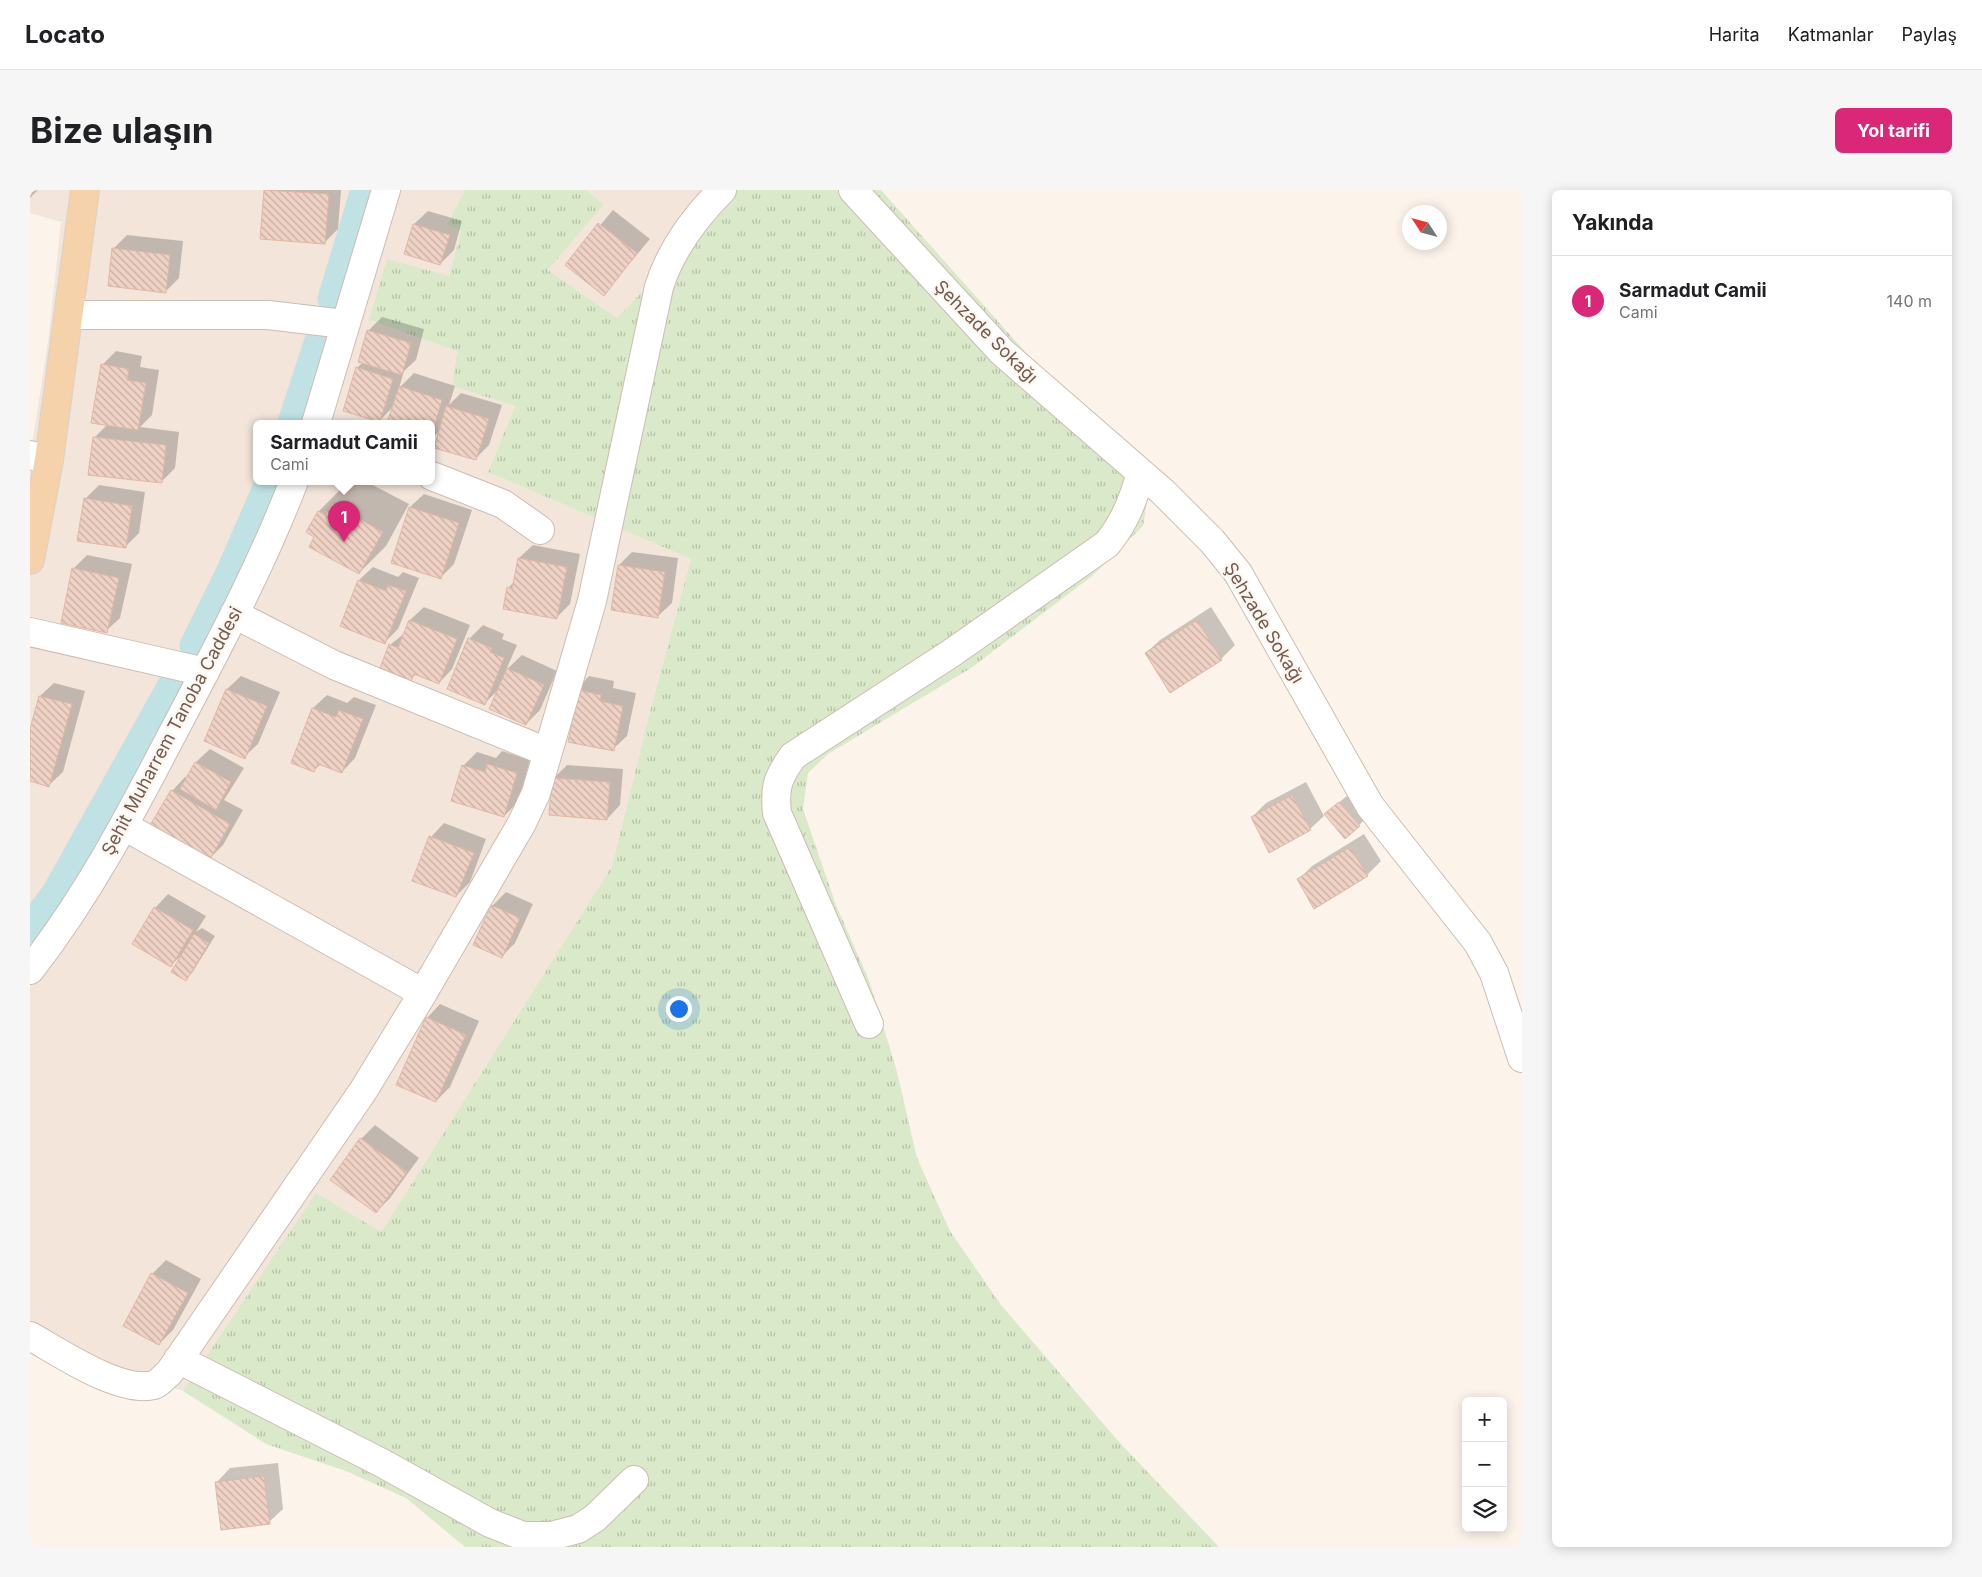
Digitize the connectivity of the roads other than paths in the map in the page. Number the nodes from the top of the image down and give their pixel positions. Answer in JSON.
{"nodes":[{"id":1,"x":85,"y":190,"type":"edge"},
{"id":2,"x":386,"y":190,"type":"edge"},
{"id":3,"x":722,"y":190,"type":"edge"},
{"id":4,"x":853,"y":190,"type":"edge"},
{"id":5,"x":69,"y":314,"type":"junction"},
{"id":6,"x":344,"y":324,"type":"junction"},
{"id":7,"x":317,"y":420,"type":"edge"},
{"id":8,"x":40,"y":458,"type":"edge"},
{"id":9,"x":1142,"y":473,"type":"junction"},
{"id":10,"x":435,"y":477,"type":"edge"},
{"id":11,"x":292,"y":485,"type":"edge"},
{"id":12,"x":540,"y":530,"type":"dead end"},
{"id":13,"x":30,"y":560,"type":"edge"},
{"id":14,"x":234,"y":614,"type":"junction"},
{"id":15,"x":30,"y":632,"type":"edge"},
{"id":16,"x":205,"y":672,"type":"junction"},
{"id":17,"x":547,"y":752,"type":"junction"},
{"id":18,"x":124,"y":826,"type":"junction"},
{"id":19,"x":30,"y":970,"type":"edge"},
{"id":20,"x":423,"y":993,"type":"junction"},
{"id":21,"x":869,"y":1024,"type":"dead end"},
{"id":22,"x":1522,"y":1058,"type":"edge"},
{"id":23,"x":30,"y":1336,"type":"edge"},
{"id":24,"x":178,"y":1359,"type":"junction"},
{"id":25,"x":634,"y":1480,"type":"dead end"}],
"edges":[{"from":1,"to":5,"type":"main road"},
{"from":2,"to":6,"type":"street"},
{"from":3,"to":17,"type":"street"},
{"from":4,"to":9,"type":"street","name":"Şehzade Sokağı"},
{"from":5,"to":6,"type":"street"},
{"from":5,"to":8,"type":"main road"},
{"from":6,"to":7,"type":"street"},
{"from":8,"to":13,"type":"main road"},
{"from":9,"to":21,"type":"street"},
{"from":9,"to":22,"type":"street","name":"Şehzade Sokağı"},
{"from":10,"to":12,"type":"street"},
{"from":11,"to":14,"type":"street","name":"Şehit Muharrem Tanoba Caddesi"},
{"from":14,"to":16,"type":"street","name":"Şehit Muharrem Tanoba Caddesi"},
{"from":14,"to":17,"type":"street"},
{"from":15,"to":16,"type":"street"},
{"from":16,"to":18,"type":"street","name":"Şehit Muharrem Tanoba Caddesi"},
{"from":17,"to":20,"type":"street"},
{"from":18,"to":19,"type":"street","name":"Şehit Muharrem Tanoba Caddesi"},
{"from":18,"to":20,"type":"street"},
{"from":20,"to":24,"type":"street"},
{"from":23,"to":24,"type":"street"},
{"from":24,"to":25,"type":"street"}]}
